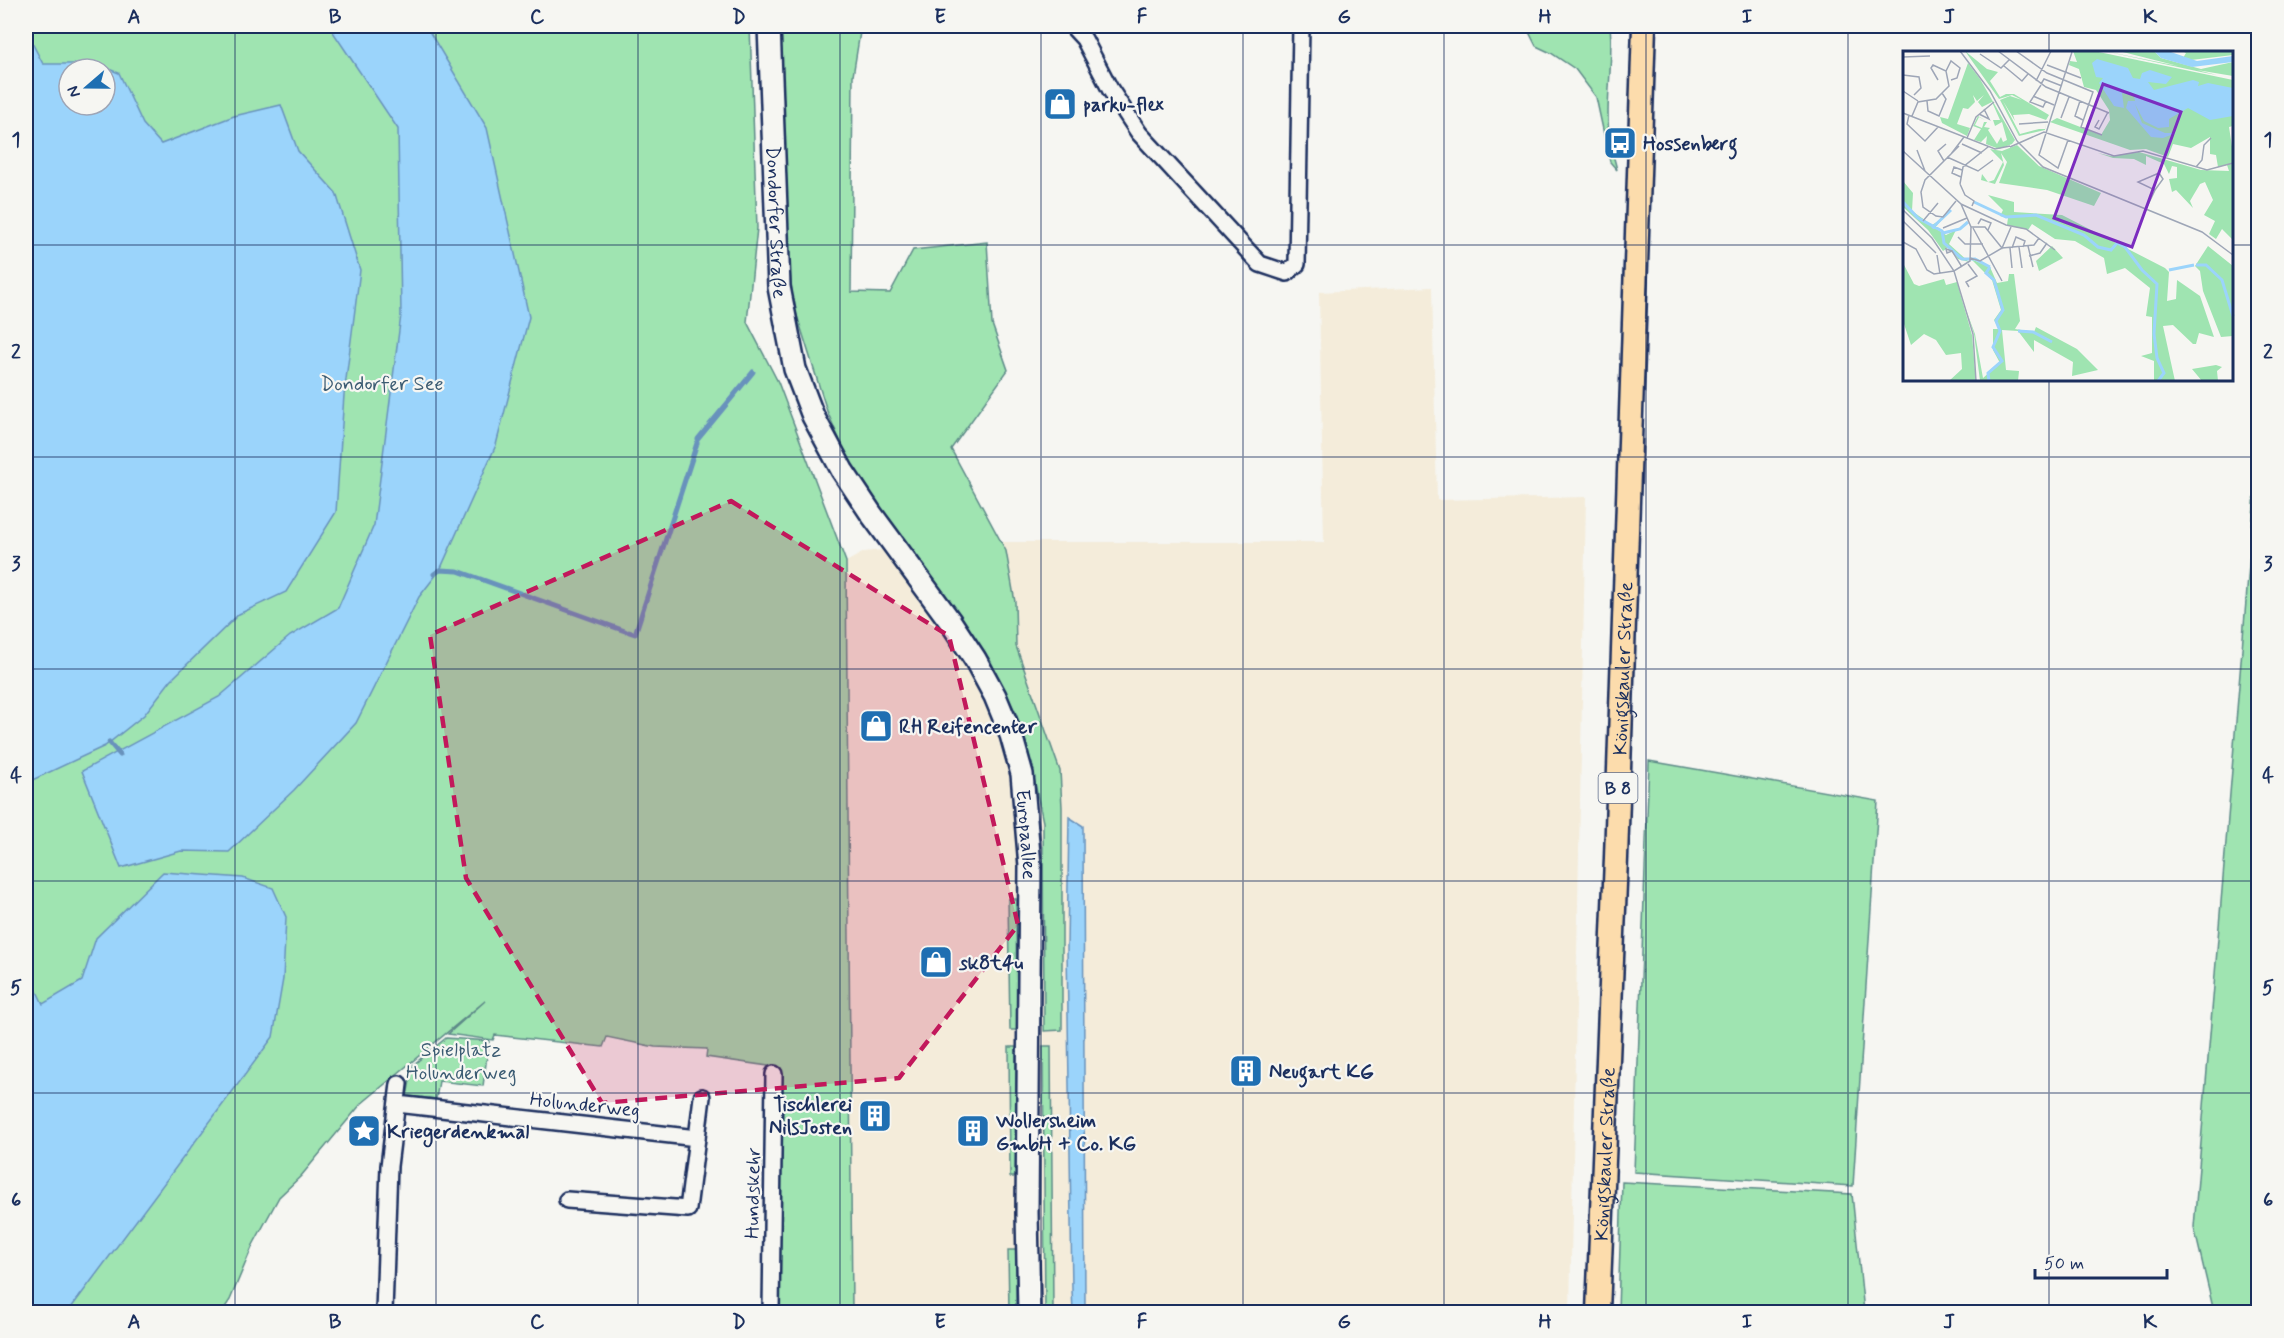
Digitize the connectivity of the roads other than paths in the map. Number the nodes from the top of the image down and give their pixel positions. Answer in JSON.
{"nodes":[{"id":1,"x":769,"y":26,"type":"edge"},
{"id":2,"x":1072,"y":26,"type":"edge"},
{"id":3,"x":1301,"y":26,"type":"edge"},
{"id":4,"x":1644,"y":26,"type":"edge"},
{"id":5,"x":813,"y":416,"type":"joint"},
{"id":6,"x":774,"y":1074,"type":"dead end"},
{"id":7,"x":399,"y":1084,"type":"dead end"},
{"id":8,"x":702,"y":1097,"type":"dead end"},
{"id":9,"x":397,"y":1104,"type":"junction"},
{"id":10,"x":697,"y":1138,"type":"junction"},
{"id":11,"x":567,"y":1200,"type":"dead end"},
{"id":12,"x":384,"y":1312,"type":"edge"},
{"id":13,"x":771,"y":1312,"type":"edge"},
{"id":14,"x":1029,"y":1312,"type":"edge"},
{"id":15,"x":1598,"y":1312,"type":"edge"}],
"edges":[{"from":1,"to":5,"type":"main road","name":"Dondorfer Straße"},
{"from":2,"to":3,"type":"street"},
{"from":4,"to":15,"type":"main road","name":"Königskauler Straße","number":"B 8"},
{"from":5,"to":14,"type":"main road","name":"Europaallee"},
{"from":6,"to":13,"type":"street","name":"Hundskehr"},
{"from":7,"to":9,"type":"street"},
{"from":8,"to":10,"type":"street"},
{"from":9,"to":10,"type":"street","name":"Holunderweg"},
{"from":9,"to":12,"type":"street"},
{"from":10,"to":11,"type":"street"}]}
